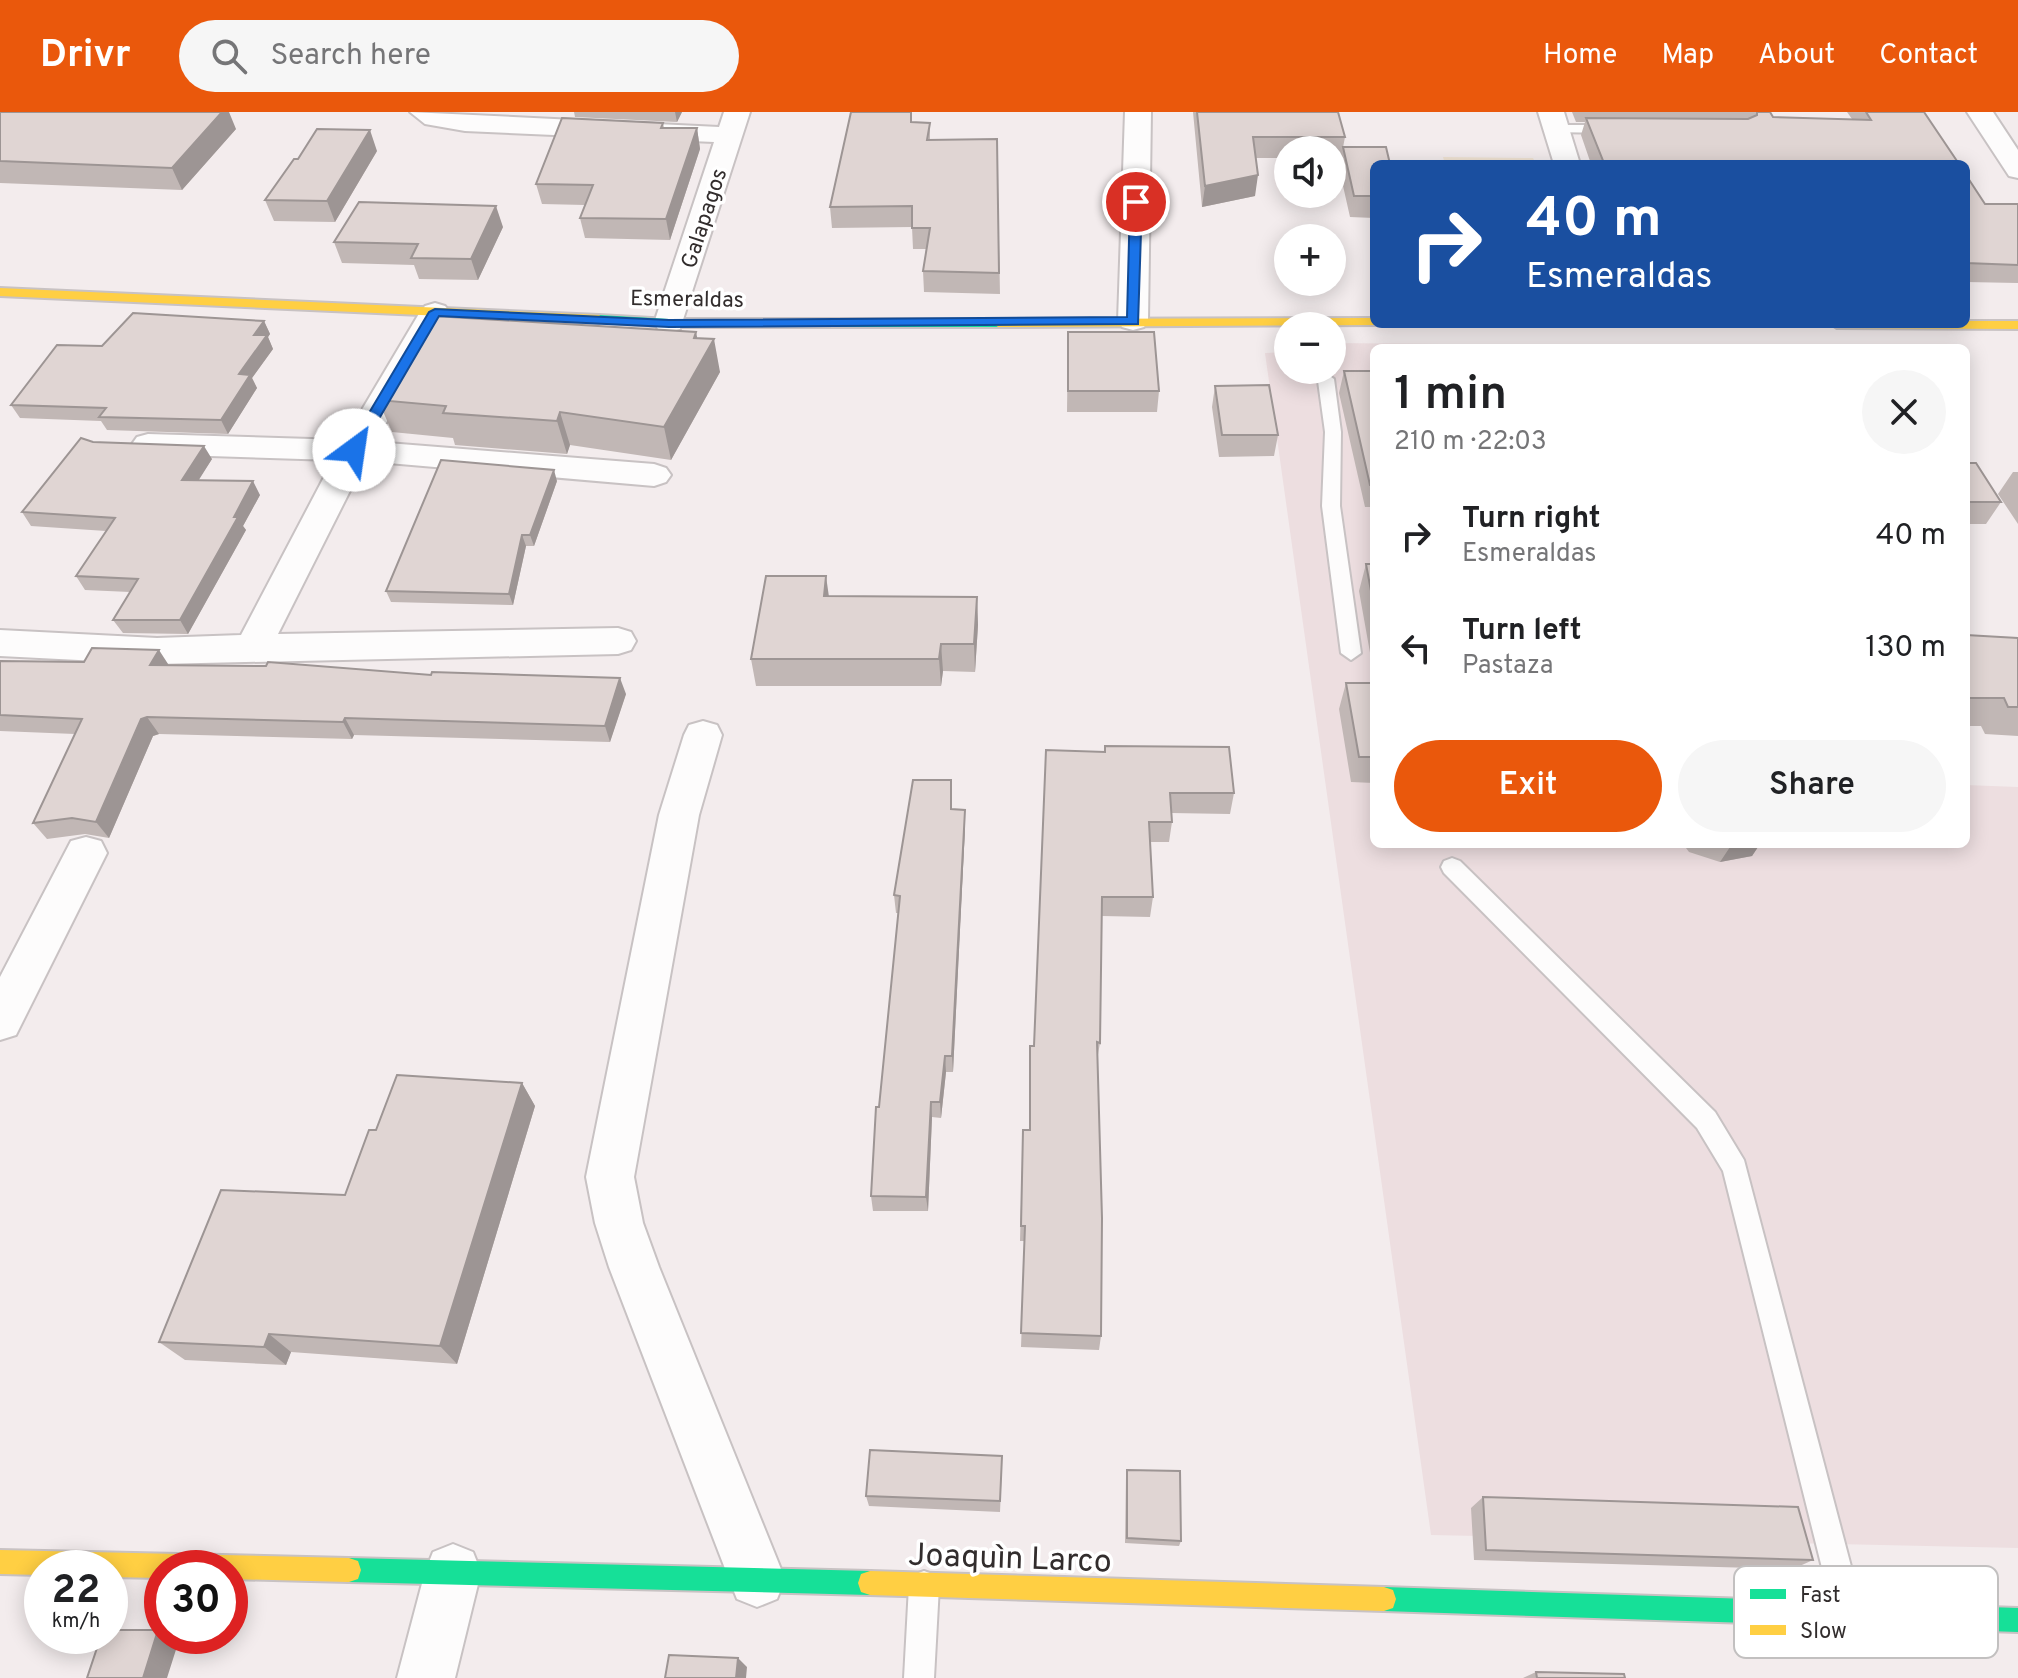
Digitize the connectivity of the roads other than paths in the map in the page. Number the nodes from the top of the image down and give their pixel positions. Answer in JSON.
{"nodes":[{"id":1,"x":402,"y":112,"type":"edge"},
{"id":2,"x":424,"y":112,"type":"edge"},
{"id":3,"x":1138,"y":112,"type":"edge"},
{"id":4,"x":1980,"y":112,"type":"edge"},
{"id":5,"x":1554,"y":120,"type":"edge"},
{"id":6,"x":733,"y":123,"type":"edge"},
{"id":7,"x":1622,"y":129,"type":"edge"},
{"id":8,"x":1566,"y":160,"type":"edge"},
{"id":9,"x":2018,"y":170,"type":"edge"},
{"id":10,"x":0,"y":292,"type":"edge"},
{"id":11,"x":435,"y":312,"type":"junction"},
{"id":12,"x":1133,"y":321,"type":"junction"},
{"id":13,"x":1370,"y":322,"type":"edge"},
{"id":14,"x":669,"y":323,"type":"junction"},
{"id":15,"x":1346,"y":323,"type":"edge"},
{"id":16,"x":1274,"y":324,"type":"edge"},
{"id":17,"x":1970,"y":325,"type":"edge"},
{"id":18,"x":2018,"y":325,"type":"edge"},
{"id":19,"x":1334,"y":384,"type":"edge"},
{"id":20,"x":118,"y":444,"type":"edge"},
{"id":21,"x":354,"y":450,"type":"junction"},
{"id":22,"x":654,"y":475,"type":"dead end"},
{"id":23,"x":618,"y":641,"type":"dead end"},
{"id":24,"x":0,"y":643,"type":"edge"},
{"id":25,"x":253,"y":647,"type":"junction"},
{"id":26,"x":1351,"y":653,"type":"dead end"},
{"id":27,"x":703,"y":735,"type":"dead end"},
{"id":28,"x":86,"y":853,"type":"dead end"},
{"id":29,"x":1452,"y":867,"type":"dead end"},
{"id":30,"x":0,"y":1021,"type":"edge"},
{"id":31,"x":0,"y":1562,"type":"edge"},
{"id":32,"x":1837,"y":1566,"type":"edge"},
{"id":33,"x":453,"y":1572,"type":"junction"},
{"id":34,"x":757,"y":1579,"type":"junction"},
{"id":35,"x":924,"y":1584,"type":"junction"},
{"id":36,"x":1734,"y":1610,"type":"edge"},
{"id":37,"x":1998,"y":1619,"type":"edge"},
{"id":38,"x":2018,"y":1620,"type":"edge"},
{"id":39,"x":426,"y":1678,"type":"edge"},
{"id":40,"x":919,"y":1678,"type":"edge"}],
"edges":[{"from":1,"to":2,"type":"street"},
{"from":2,"to":6,"type":"street"},
{"from":3,"to":12,"type":"street"},
{"from":4,"to":9,"type":"street"},
{"from":5,"to":7,"type":"lane"},
{"from":5,"to":8,"type":"street"},
{"from":6,"to":14,"type":"street","name":"Galapagos"},
{"from":10,"to":11,"type":"street","name":"Esmeraldas"},
{"from":11,"to":14,"type":"street","name":"Esmeraldas"},
{"from":11,"to":21,"type":"street"},
{"from":12,"to":14,"type":"street","name":"Esmeraldas"},
{"from":12,"to":16,"type":"street","name":"Esmeraldas"},
{"from":13,"to":15,"type":"street","name":"Esmeraldas"},
{"from":17,"to":18,"type":"street"},
{"from":19,"to":26,"type":"lane"},
{"from":20,"to":21,"type":"street"},
{"from":21,"to":22,"type":"street"},
{"from":21,"to":25,"type":"street"},
{"from":23,"to":25,"type":"street"},
{"from":24,"to":25,"type":"street"},
{"from":27,"to":34,"type":"street"},
{"from":28,"to":30,"type":"street"},
{"from":29,"to":32,"type":"lane"},
{"from":31,"to":33,"type":"street","name":"Joaquìn Larco"},
{"from":33,"to":34,"type":"street","name":"Joaquìn Larco"},
{"from":33,"to":39,"type":"street"},
{"from":34,"to":35,"type":"street","name":"Joaquìn Larco"},
{"from":35,"to":36,"type":"street","name":"Joaquìn Larco"},
{"from":35,"to":40,"type":"lane"},
{"from":37,"to":38,"type":"street","name":"Joaquìn Larco"}]}
